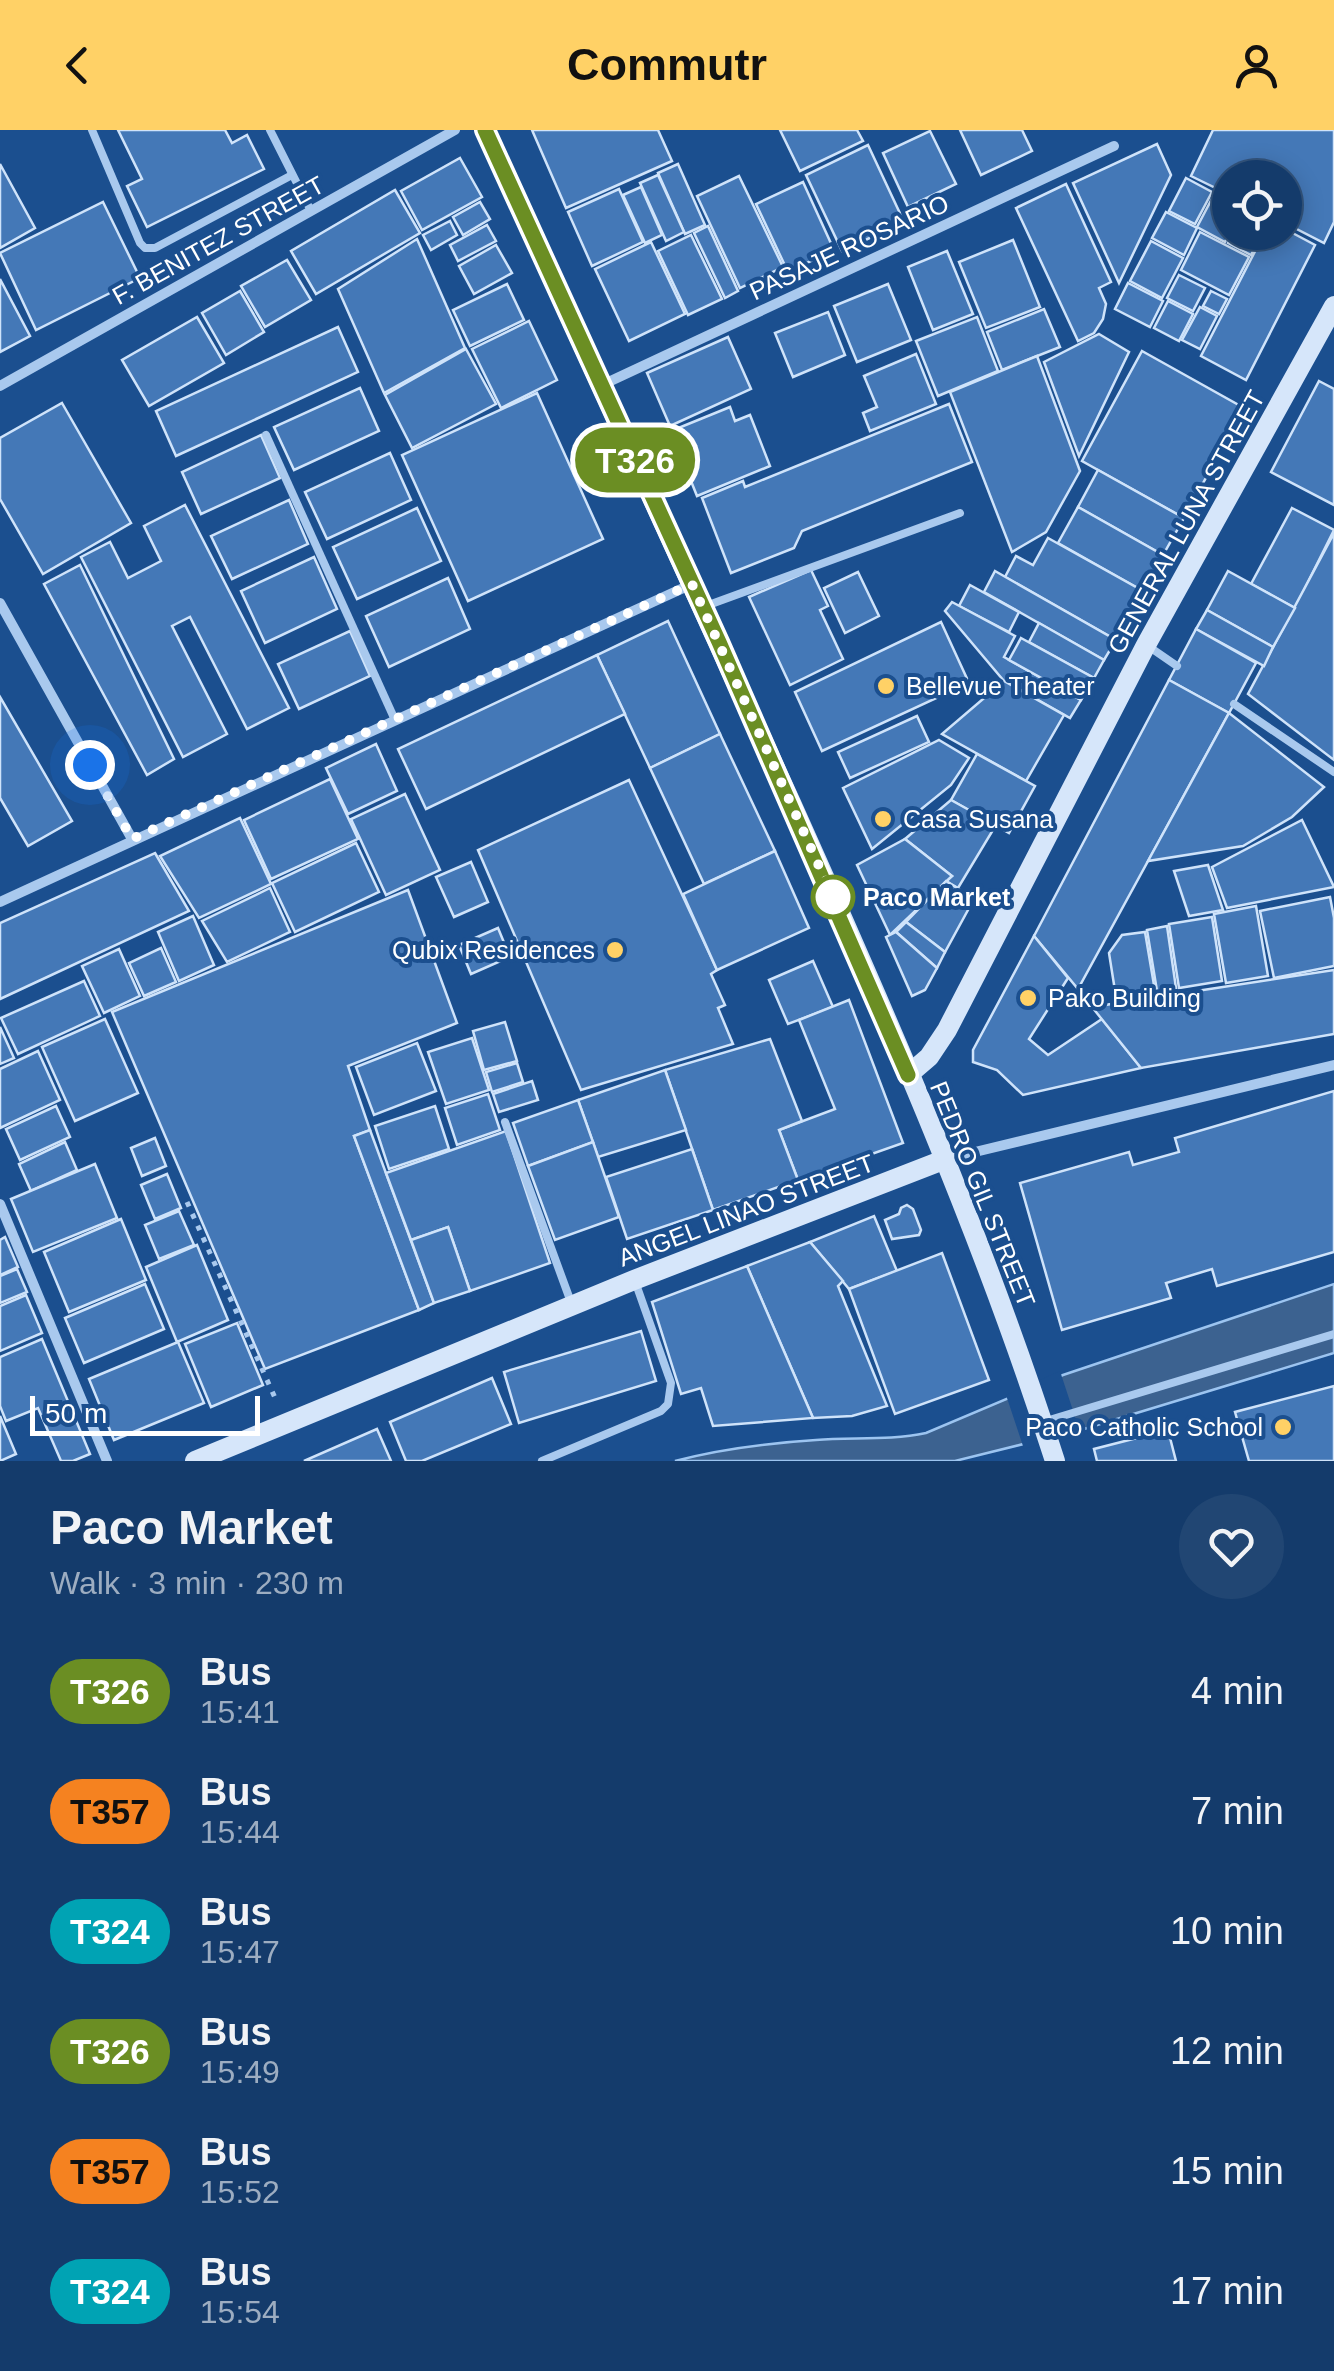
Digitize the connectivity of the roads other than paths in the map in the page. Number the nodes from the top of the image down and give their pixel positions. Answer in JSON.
{"nodes":[{"id":1,"x":92,"y":130,"type":"edge"},
{"id":2,"x":270,"y":130,"type":"edge"},
{"id":3,"x":454,"y":130,"type":"edge"},
{"id":4,"x":485,"y":130,"type":"edge"},
{"id":5,"x":1114,"y":146,"type":"dead end"},
{"id":6,"x":292,"y":175,"type":"junction"},
{"id":7,"x":311,"y":211,"type":"junction"},
{"id":8,"x":1334,"y":306,"type":"edge"},
{"id":9,"x":601,"y":385,"type":"junction"},
{"id":10,"x":0,"y":386,"type":"edge"},
{"id":11,"x":266,"y":435,"type":"dead end"},
{"id":12,"x":960,"y":513,"type":"dead end"},
{"id":13,"x":692,"y":584,"type":"junction"},
{"id":14,"x":0,"y":603,"type":"edge"},
{"id":15,"x":703,"y":607,"type":"junction"},
{"id":16,"x":1146,"y":645,"type":"junction"},
{"id":17,"x":1177,"y":666,"type":"dead end"},
{"id":18,"x":1234,"y":704,"type":"dead end"},
{"id":19,"x":395,"y":720,"type":"junction"},
{"id":20,"x":1334,"y":772,"type":"edge"},
{"id":21,"x":132,"y":839,"type":"junction"},
{"id":22,"x":0,"y":902,"type":"edge"},
{"id":23,"x":1334,"y":1064,"type":"edge"},
{"id":24,"x":908,"y":1075,"type":"junction"},
{"id":25,"x":505,"y":1122,"type":"dead end"},
{"id":26,"x":946,"y":1159,"type":"junction"},
{"id":27,"x":0,"y":1204,"type":"edge"},
{"id":28,"x":634,"y":1280,"type":"junction"},
{"id":29,"x":572,"y":1305,"type":"junction"},
{"id":30,"x":1334,"y":1334,"type":"edge"},
{"id":31,"x":1042,"y":1422,"type":"dead end"},
{"id":32,"x":1052,"y":1452,"type":"edge"},
{"id":33,"x":204,"y":1459,"type":"edge"},
{"id":34,"x":108,"y":1461,"type":"edge"},
{"id":35,"x":542,"y":1461,"type":"edge"}],
"edges":[{"from":1,"to":6,"type":"lane"},
{"from":2,"to":6,"type":"lane"},
{"from":3,"to":7,"type":"street","name":"F. BENITEZ STREET"},
{"from":4,"to":9,"type":"main road","name":"PEDRO GIL STREET"},
{"from":5,"to":9,"type":"street","name":"PASAJE ROSARIO"},
{"from":6,"to":7,"type":"lane"},
{"from":7,"to":10,"type":"street","name":"F. BENITEZ STREET"},
{"from":8,"to":16,"type":"main road","name":"GENERAL LUNA STREET"},
{"from":9,"to":13,"type":"main road","name":"PEDRO GIL STREET"},
{"from":11,"to":19,"type":"lane"},
{"from":12,"to":15,"type":"lane"},
{"from":13,"to":15,"type":"main road","name":"PEDRO GIL STREET"},
{"from":13,"to":19,"type":"street"},
{"from":14,"to":21,"type":"street"},
{"from":15,"to":24,"type":"main road","name":"PEDRO GIL STREET"},
{"from":16,"to":17,"type":"lane"},
{"from":16,"to":24,"type":"main road","name":"GENERAL LUNA STREET"},
{"from":18,"to":20,"type":"lane"},
{"from":19,"to":21,"type":"street"},
{"from":21,"to":22,"type":"street"},
{"from":23,"to":26,"type":"street","name":"ANGEL LINAO STREET"},
{"from":24,"to":26,"type":"main road","name":"PEDRO GIL STREET"},
{"from":25,"to":29,"type":"lane"},
{"from":26,"to":28,"type":"main road","name":"ANGEL LINAO STREET"},
{"from":26,"to":32,"type":"main road","name":"PEDRO GIL STREET"},
{"from":27,"to":34,"type":"street"},
{"from":28,"to":29,"type":"main road","name":"ANGEL LINAO STREET"},
{"from":28,"to":35,"type":"lane"},
{"from":29,"to":33,"type":"main road","name":"ANGEL LINAO STREET"},
{"from":30,"to":31,"type":"lane"}]}
